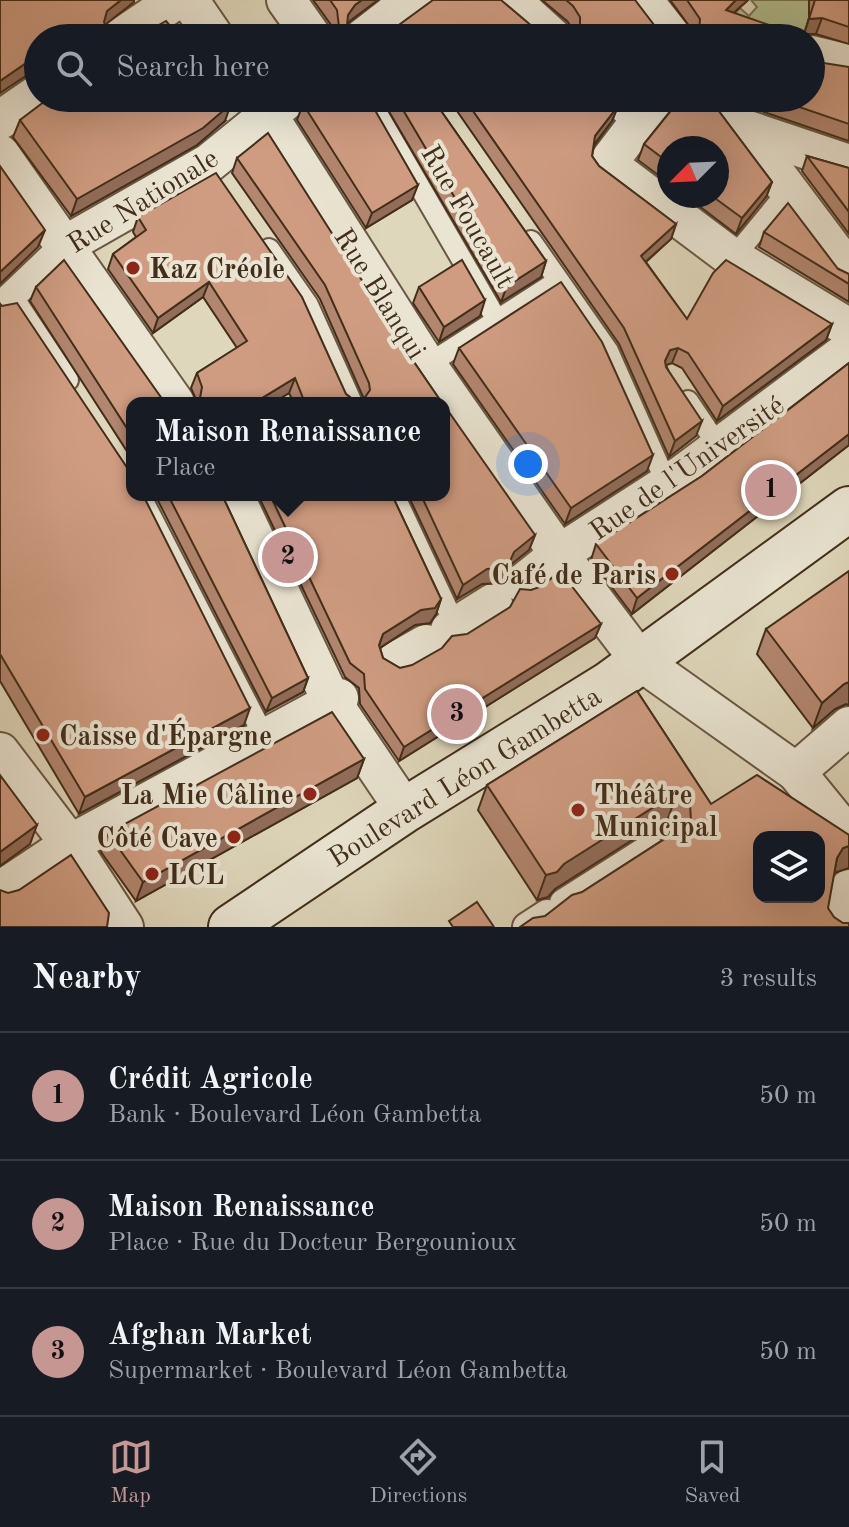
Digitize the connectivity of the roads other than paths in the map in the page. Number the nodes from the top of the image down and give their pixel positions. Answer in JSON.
{"nodes":[{"id":1,"x":176,"y":0,"type":"edge"},
{"id":2,"x":189,"y":0,"type":"edge"},
{"id":3,"x":286,"y":0,"type":"edge"},
{"id":4,"x":412,"y":0,"type":"edge"},
{"id":5,"x":511,"y":0,"type":"edge"},
{"id":6,"x":643,"y":0,"type":"edge"},
{"id":7,"x":141,"y":24,"type":"edge"},
{"id":8,"x":205,"y":24,"type":"edge"},
{"id":9,"x":303,"y":24,"type":"edge"},
{"id":10,"x":387,"y":24,"type":"edge"},
{"id":11,"x":538,"y":24,"type":"edge"},
{"id":12,"x":662,"y":24,"type":"edge"},
{"id":13,"x":825,"y":58,"type":"edge"},
{"id":14,"x":849,"y":64,"type":"edge"},
{"id":15,"x":24,"y":104,"type":"edge"},
{"id":16,"x":265,"y":112,"type":"edge"},
{"id":17,"x":277,"y":112,"type":"edge"},
{"id":18,"x":376,"y":112,"type":"edge"},
{"id":19,"x":637,"y":112,"type":"edge"},
{"id":20,"x":730,"y":112,"type":"edge"},
{"id":21,"x":0,"y":120,"type":"edge"},
{"id":22,"x":742,"y":128,"type":"junction"},
{"id":23,"x":0,"y":154,"type":"edge"},
{"id":24,"x":849,"y":164,"type":"edge"},
{"id":25,"x":789,"y":190,"type":"junction"},
{"id":26,"x":254,"y":227,"type":"edge"},
{"id":27,"x":522,"y":228,"type":"edge"},
{"id":28,"x":65,"y":245,"type":"junction"},
{"id":29,"x":733,"y":258,"type":"junction"},
{"id":30,"x":849,"y":271,"type":"edge"},
{"id":31,"x":558,"y":281,"type":"junction"},
{"id":32,"x":6,"y":302,"type":"edge"},
{"id":33,"x":497,"y":320,"type":"junction"},
{"id":34,"x":849,"y":328,"type":"edge"},
{"id":35,"x":849,"y":350,"type":"edge"},
{"id":36,"x":427,"y":365,"type":"junction"},
{"id":37,"x":680,"y":388,"type":"edge"},
{"id":38,"x":171,"y":397,"type":"edge"},
{"id":39,"x":349,"y":397,"type":"edge"},
{"id":40,"x":449,"y":397,"type":"edge"},
{"id":41,"x":450,"y":398,"type":"edge"},
{"id":42,"x":81,"y":401,"type":"edge"},
{"id":43,"x":719,"y":447,"type":"junction"},
{"id":44,"x":667,"y":484,"type":"junction"},
{"id":45,"x":143,"y":501,"type":"edge"},
{"id":46,"x":237,"y":501,"type":"edge"},
{"id":47,"x":396,"y":501,"type":"edge"},
{"id":48,"x":849,"y":509,"type":"edge"},
{"id":49,"x":559,"y":554,"type":"junction"},
{"id":50,"x":432,"y":640,"type":"joint"},
{"id":51,"x":640,"y":661,"type":"junction"},
{"id":52,"x":336,"y":700,"type":"junction"},
{"id":53,"x":837,"y":736,"type":"edge"},
{"id":54,"x":265,"y":738,"type":"junction"},
{"id":55,"x":0,"y":752,"type":"edge"},
{"id":56,"x":796,"y":772,"type":"junction"},
{"id":57,"x":405,"y":810,"type":"junction"},
{"id":58,"x":849,"y":837,"type":"edge"},
{"id":59,"x":667,"y":838,"type":"edge"},
{"id":60,"x":70,"y":844,"type":"junction"},
{"id":61,"x":849,"y":889,"type":"edge"},
{"id":62,"x":0,"y":891,"type":"edge"},
{"id":63,"x":546,"y":915,"type":"edge"},
{"id":64,"x":124,"y":927,"type":"edge"},
{"id":65,"x":231,"y":927,"type":"edge"},
{"id":66,"x":840,"y":927,"type":"edge"}],
"edges":[{"from":1,"to":7,"type":"street"},
{"from":2,"to":8,"type":"street"},
{"from":3,"to":9,"type":"street"},
{"from":4,"to":10,"type":"street"},
{"from":5,"to":11,"type":"street"},
{"from":6,"to":12,"type":"street"},
{"from":13,"to":14,"type":"street"},
{"from":15,"to":21,"type":"street"},
{"from":16,"to":28,"type":"street","name":"Rue Nationale"},
{"from":17,"to":36,"type":"street","name":"Rue Blanqui"},
{"from":18,"to":33,"type":"lane","name":"Rue Foucault"},
{"from":19,"to":29,"type":"street"},
{"from":20,"to":22,"type":"street"},
{"from":22,"to":24,"type":"street"},
{"from":22,"to":25,"type":"street"},
{"from":23,"to":28,"type":"street"},
{"from":25,"to":29,"type":"lane"},
{"from":25,"to":30,"type":"street"},
{"from":26,"to":39,"type":"lane"},
{"from":27,"to":31,"type":"lane"},
{"from":28,"to":32,"type":"street","name":"Rue Nationale"},
{"from":28,"to":38,"type":"street"},
{"from":29,"to":34,"type":"street"},
{"from":31,"to":33,"type":"lane"},
{"from":31,"to":44,"type":"lane"},
{"from":32,"to":42,"type":"lane"},
{"from":33,"to":36,"type":"lane"},
{"from":35,"to":43,"type":"street","name":"Rue de l'Université"},
{"from":36,"to":40,"type":"street","name":"Rue Blanqui"},
{"from":37,"to":43,"type":"lane"},
{"from":41,"to":49,"type":"street","name":"Rue Blanqui"},
{"from":43,"to":44,"type":"street","name":"Rue de l'Université"},
{"from":44,"to":49,"type":"street","name":"Rue de l'Université"},
{"from":45,"to":54,"type":"lane"},
{"from":46,"to":52,"type":"street"},
{"from":47,"to":50,"type":"lane"},
{"from":48,"to":51,"type":"main road","name":"Boulevard Léon Gambetta"},
{"from":49,"to":50,"type":"street","name":"Rue de l'Université"},
{"from":49,"to":51,"type":"street","name":"Rue Blanqui"},
{"from":51,"to":56,"type":"street","name":"Rue Blanqui"},
{"from":51,"to":57,"type":"main road","name":"Boulevard Léon Gambetta"},
{"from":52,"to":54,"type":"street"},
{"from":52,"to":57,"type":"street"},
{"from":53,"to":56,"type":"street"},
{"from":54,"to":60,"type":"street"},
{"from":55,"to":60,"type":"street"},
{"from":56,"to":58,"type":"street","name":"Rue Blanqui"},
{"from":57,"to":65,"type":"main road","name":"Boulevard Léon Gambetta"},
{"from":59,"to":63,"type":"street"},
{"from":60,"to":62,"type":"street"},
{"from":60,"to":64,"type":"street"},
{"from":61,"to":66,"type":"street"}]}
